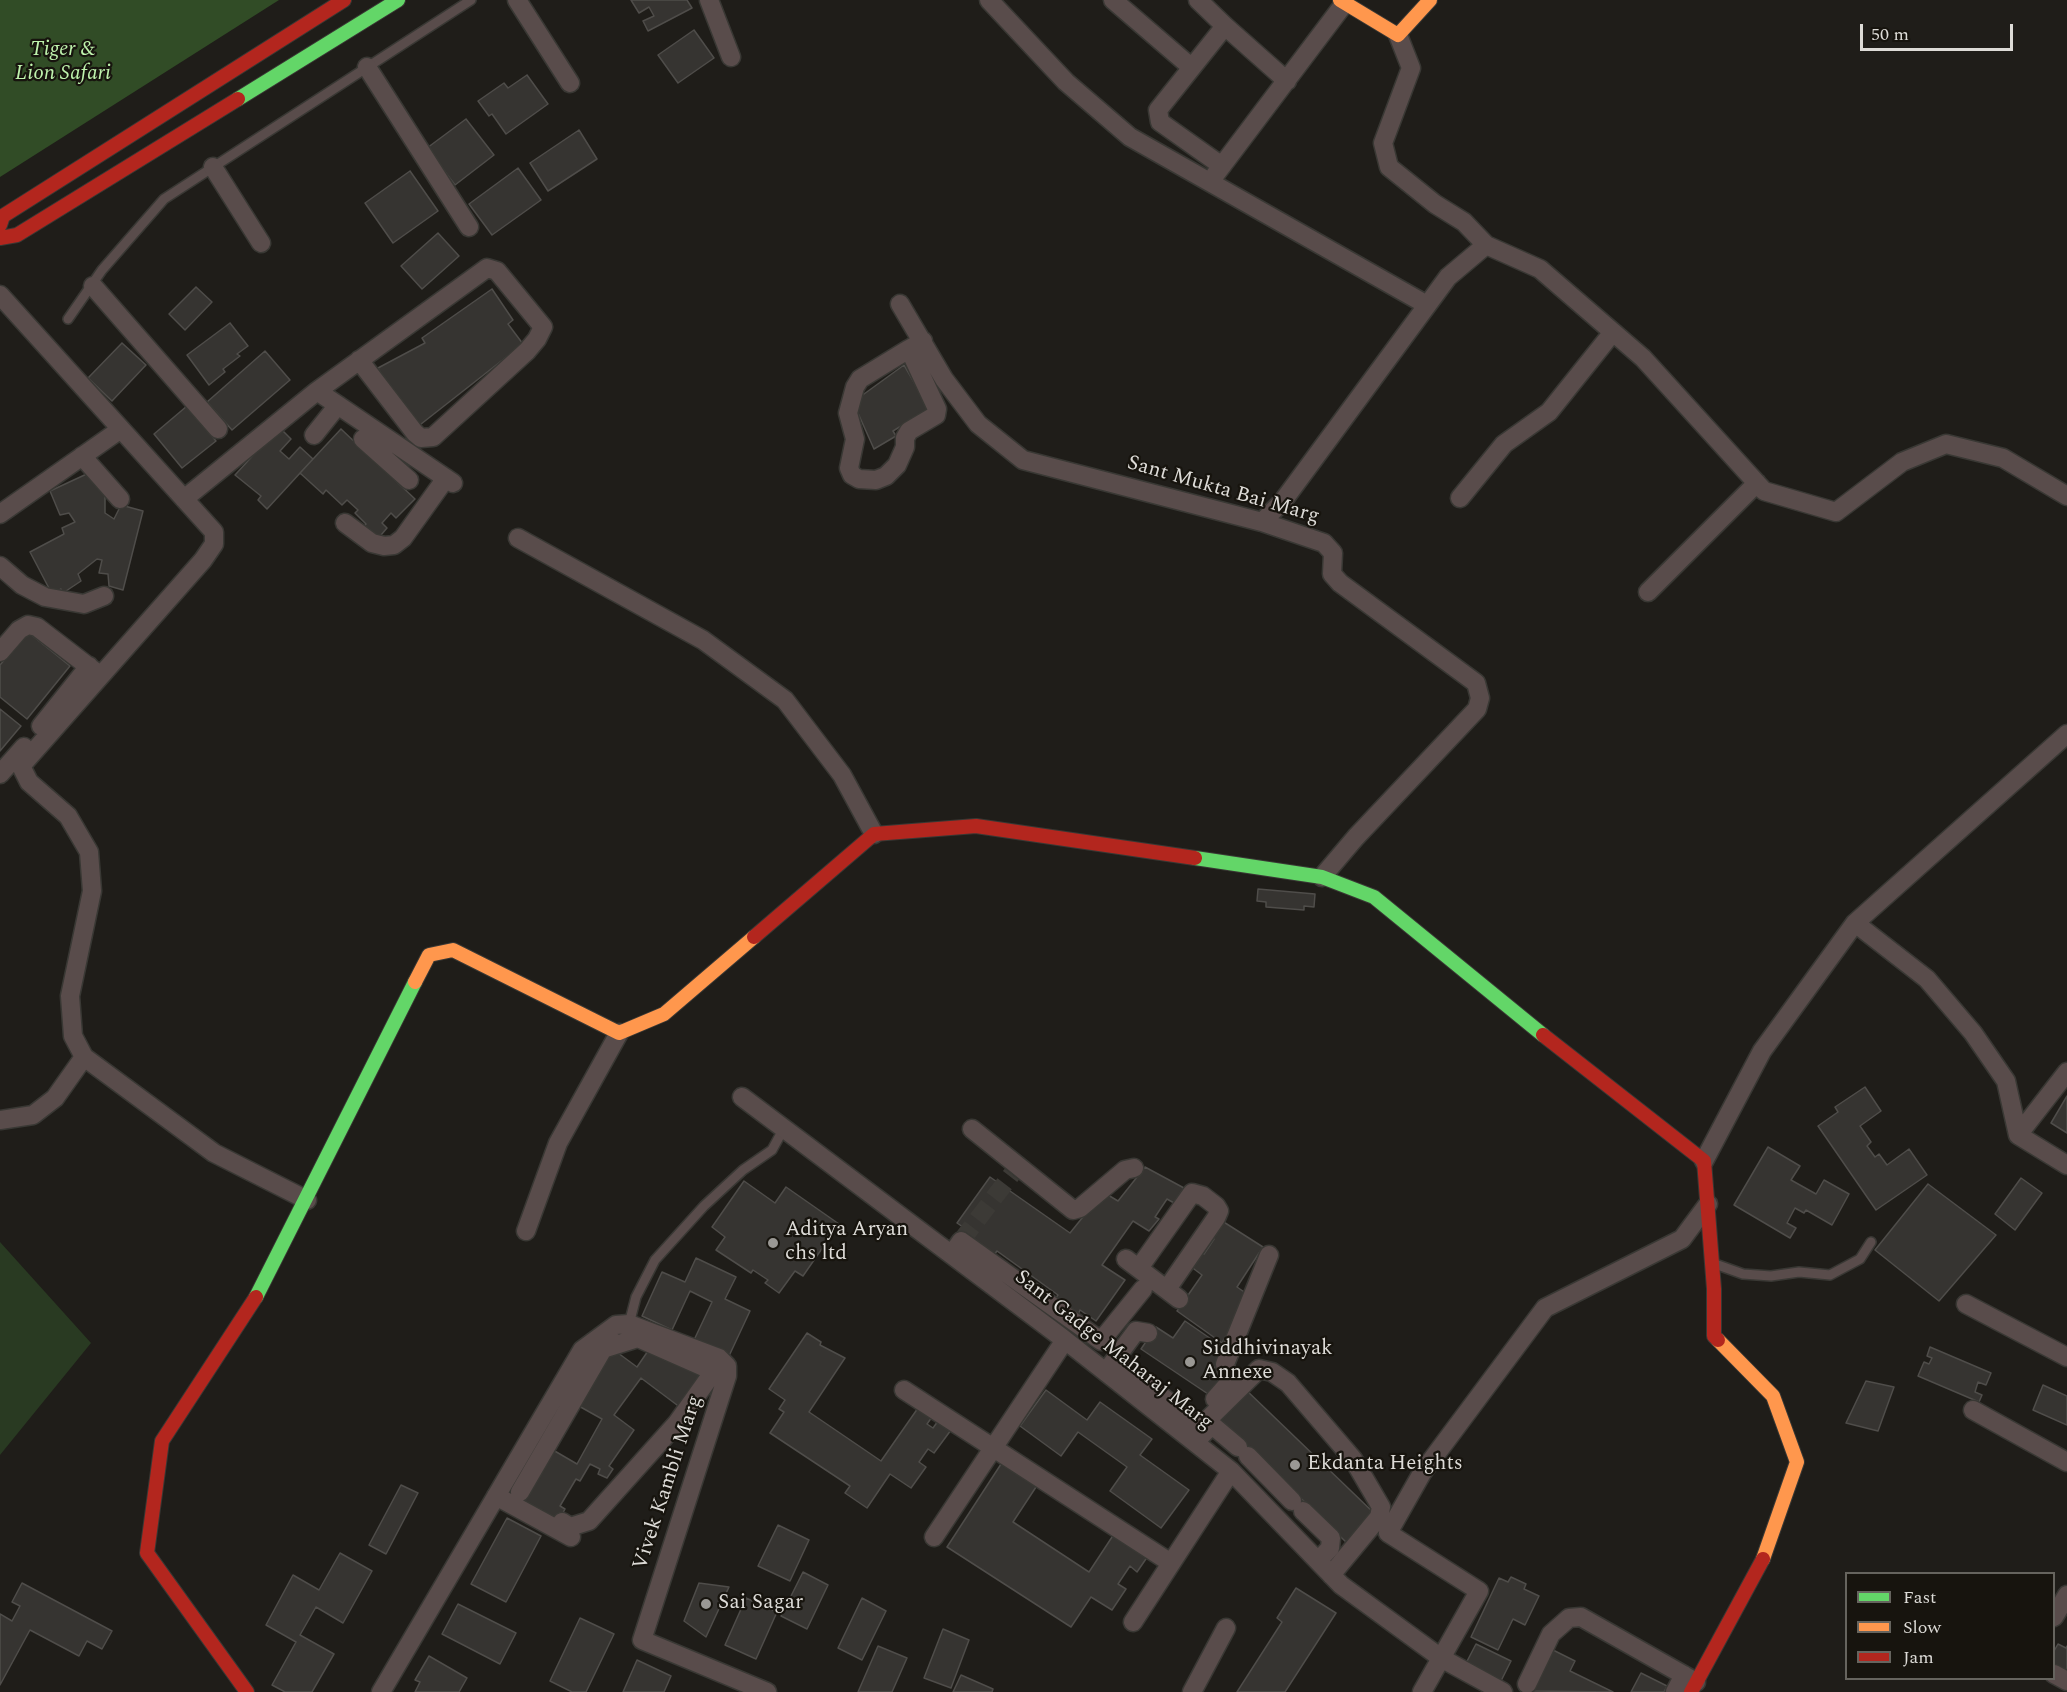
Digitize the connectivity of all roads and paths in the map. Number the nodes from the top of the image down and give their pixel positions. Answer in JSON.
{"nodes":[{"id":1,"x":344,"y":0,"type":"edge"},
{"id":2,"x":398,"y":0,"type":"edge"},
{"id":3,"x":471,"y":0,"type":"edge"},
{"id":4,"x":517,"y":0,"type":"edge"},
{"id":5,"x":710,"y":0,"type":"edge"},
{"id":6,"x":989,"y":0,"type":"edge"},
{"id":7,"x":1113,"y":0,"type":"edge"},
{"id":8,"x":1198,"y":0,"type":"edge"},
{"id":9,"x":1430,"y":0,"type":"edge"},
{"id":10,"x":1342,"y":2,"type":"edge"},
{"id":11,"x":1225,"y":26,"type":"junction"},
{"id":12,"x":1398,"y":35,"type":"junction"},
{"id":13,"x":731,"y":57,"type":"dead end"},
{"id":14,"x":367,"y":67,"type":"junction"},
{"id":15,"x":1191,"y":67,"type":"junction"},
{"id":16,"x":1287,"y":81,"type":"junction"},
{"id":17,"x":570,"y":83,"type":"dead end"},
{"id":18,"x":1222,"y":166,"type":"junction"},
{"id":19,"x":213,"y":168,"type":"junction"},
{"id":20,"x":1210,"y":182,"type":"junction"},
{"id":21,"x":0,"y":225,"type":"edge"},
{"id":22,"x":469,"y":227,"type":"dead end"},
{"id":23,"x":0,"y":238,"type":"edge"},
{"id":24,"x":261,"y":243,"type":"dead end"},
{"id":25,"x":1486,"y":245,"type":"junction"},
{"id":26,"x":93,"y":286,"type":"junction"},
{"id":27,"x":0,"y":296,"type":"edge"},
{"id":28,"x":900,"y":304,"type":"dead end"},
{"id":29,"x":1427,"y":305,"type":"junction"},
{"id":30,"x":68,"y":319,"type":"dead end"},
{"id":31,"x":1613,"y":332,"type":"junction"},
{"id":32,"x":916,"y":345,"type":"junction"},
{"id":33,"x":359,"y":360,"type":"junction"},
{"id":34,"x":317,"y":391,"type":"junction"},
{"id":35,"x":338,"y":405,"type":"junction"},
{"id":36,"x":121,"y":429,"type":"junction"},
{"id":37,"x":218,"y":429,"type":"dead end"},
{"id":38,"x":314,"y":435,"type":"dead end"},
{"id":39,"x":363,"y":439,"type":"dead end"},
{"id":40,"x":385,"y":447,"type":"junction"},
{"id":41,"x":82,"y":456,"type":"junction"},
{"id":42,"x":409,"y":480,"type":"dead end"},
{"id":43,"x":1757,"y":483,"type":"junction"},
{"id":44,"x":2067,"y":496,"type":"edge"},
{"id":45,"x":184,"y":498,"type":"junction"},
{"id":46,"x":1460,"y":498,"type":"dead end"},
{"id":47,"x":120,"y":499,"type":"dead end"},
{"id":48,"x":0,"y":514,"type":"edge"},
{"id":49,"x":1262,"y":522,"type":"junction"},
{"id":50,"x":345,"y":523,"type":"dead end"},
{"id":51,"x":518,"y":538,"type":"dead end"},
{"id":52,"x":0,"y":566,"type":"edge"},
{"id":53,"x":1648,"y":592,"type":"dead end"},
{"id":54,"x":104,"y":596,"type":"dead end"},
{"id":55,"x":0,"y":652,"type":"edge"},
{"id":56,"x":95,"y":671,"type":"junction"},
{"id":57,"x":2067,"y":734,"type":"edge"},
{"id":58,"x":0,"y":774,"type":"edge"},
{"id":59,"x":873,"y":834,"type":"junction"},
{"id":60,"x":1322,"y":876,"type":"junction"},
{"id":61,"x":1855,"y":923,"type":"junction"},
{"id":62,"x":619,"y":1033,"type":"junction"},
{"id":63,"x":84,"y":1057,"type":"junction"},
{"id":64,"x":2067,"y":1072,"type":"edge"},
{"id":65,"x":742,"y":1097,"type":"dead end"},
{"id":66,"x":0,"y":1120,"type":"edge"},
{"id":67,"x":784,"y":1128,"type":"junction"},
{"id":68,"x":972,"y":1129,"type":"dead end"},
{"id":69,"x":2018,"y":1135,"type":"junction"},
{"id":70,"x":1704,"y":1161,"type":"junction"},
{"id":71,"x":2067,"y":1165,"type":"edge"},
{"id":72,"x":1134,"y":1168,"type":"dead end"},
{"id":73,"x":307,"y":1200,"type":"junction"},
{"id":74,"x":1708,"y":1204,"type":"junction"},
{"id":75,"x":526,"y":1230,"type":"dead end"},
{"id":76,"x":1871,"y":1242,"type":"dead end"},
{"id":77,"x":952,"y":1254,"type":"junction"},
{"id":78,"x":1269,"y":1255,"type":"dead end"},
{"id":79,"x":1713,"y":1264,"type":"junction"},
{"id":80,"x":1162,"y":1286,"type":"junction"},
{"id":81,"x":1966,"y":1304,"type":"dead end"},
{"id":82,"x":629,"y":1324,"type":"junction"},
{"id":83,"x":1148,"y":1333,"type":"dead end"},
{"id":84,"x":1065,"y":1340,"type":"junction"},
{"id":85,"x":1101,"y":1341,"type":"junction"},
{"id":86,"x":2067,"y":1357,"type":"edge"},
{"id":87,"x":1101,"y":1364,"type":"junction"},
{"id":88,"x":904,"y":1390,"type":"dead end"},
{"id":89,"x":565,"y":1395,"type":"junction"},
{"id":90,"x":1973,"y":1410,"type":"dead end"},
{"id":91,"x":1190,"y":1430,"type":"junction"},
{"id":92,"x":536,"y":1446,"type":"junction"},
{"id":93,"x":992,"y":1446,"type":"junction"},
{"id":94,"x":2067,"y":1461,"type":"edge"},
{"id":95,"x":1231,"y":1471,"type":"junction"},
{"id":96,"x":1270,"y":1479,"type":"junction"},
{"id":97,"x":520,"y":1492,"type":"dead end"},
{"id":98,"x":496,"y":1496,"type":"junction"},
{"id":99,"x":1255,"y":1496,"type":"junction"},
{"id":100,"x":934,"y":1537,"type":"dead end"},
{"id":101,"x":1318,"y":1561,"type":"junction"},
{"id":102,"x":1171,"y":1563,"type":"junction"},
{"id":103,"x":1331,"y":1575,"type":"junction"},
{"id":104,"x":2067,"y":1595,"type":"edge"},
{"id":105,"x":2055,"y":1615,"type":"edge"},
{"id":106,"x":1133,"y":1622,"type":"dead end"},
{"id":107,"x":1226,"y":1628,"type":"dead end"},
{"id":108,"x":1441,"y":1658,"type":"junction"},
{"id":109,"x":1690,"y":1683,"type":"edge"},
{"id":110,"x":1527,"y":1684,"type":"dead end"},
{"id":111,"x":247,"y":1692,"type":"edge"},
{"id":112,"x":381,"y":1692,"type":"edge"},
{"id":113,"x":766,"y":1692,"type":"edge"},
{"id":114,"x":1192,"y":1692,"type":"edge"},
{"id":115,"x":1422,"y":1692,"type":"edge"},
{"id":116,"x":1503,"y":1692,"type":"edge"},
{"id":117,"x":1675,"y":1692,"type":"edge"}],
"edges":[{"from":1,"to":21,"type":"street"},
{"from":2,"to":23,"type":"street"},
{"from":3,"to":14,"type":"lane"},
{"from":4,"to":17,"type":"street"},
{"from":5,"to":13,"type":"street"},
{"from":6,"to":20,"type":"street"},
{"from":7,"to":15,"type":"street"},
{"from":8,"to":11,"type":"street"},
{"from":9,"to":12,"type":"street"},
{"from":10,"to":12,"type":"street"},
{"from":10,"to":16,"type":"street"},
{"from":11,"to":15,"type":"street"},
{"from":11,"to":16,"type":"street"},
{"from":12,"to":25,"type":"street"},
{"from":14,"to":19,"type":"lane"},
{"from":14,"to":22,"type":"street"},
{"from":15,"to":18,"type":"street"},
{"from":16,"to":18,"type":"street"},
{"from":18,"to":20,"type":"street"},
{"from":19,"to":24,"type":"street"},
{"from":19,"to":26,"type":"lane"},
{"from":20,"to":29,"type":"street"},
{"from":25,"to":29,"type":"street"},
{"from":25,"to":31,"type":"street"},
{"from":26,"to":30,"type":"lane"},
{"from":26,"to":37,"type":"street"},
{"from":27,"to":36,"type":"street"},
{"from":28,"to":32,"type":"street","name":"Sant Mukta Bai Marg"},
{"from":29,"to":49,"type":"street"},
{"from":31,"to":43,"type":"street"},
{"from":31,"to":46,"type":"street"},
{"from":32,"to":32,"type":"street"},
{"from":32,"to":49,"type":"street","name":"Sant Mukta Bai Marg"},
{"from":33,"to":33,"type":"street"},
{"from":33,"to":34,"type":"street"},
{"from":34,"to":35,"type":"street"},
{"from":34,"to":45,"type":"street"},
{"from":35,"to":38,"type":"street"},
{"from":35,"to":40,"type":"street"},
{"from":36,"to":41,"type":"street"},
{"from":36,"to":45,"type":"street"},
{"from":39,"to":40,"type":"street"},
{"from":40,"to":42,"type":"street"},
{"from":40,"to":50,"type":"street"},
{"from":41,"to":47,"type":"street"},
{"from":41,"to":48,"type":"street"},
{"from":43,"to":44,"type":"street"},
{"from":43,"to":53,"type":"street"},
{"from":45,"to":56,"type":"street"},
{"from":49,"to":60,"type":"street","name":"Sant Mukta Bai Marg"},
{"from":51,"to":59,"type":"street"},
{"from":52,"to":54,"type":"street"},
{"from":55,"to":56,"type":"street"},
{"from":56,"to":58,"type":"street"},
{"from":56,"to":63,"type":"street"},
{"from":57,"to":61,"type":"street"},
{"from":59,"to":60,"type":"street"},
{"from":59,"to":62,"type":"street"},
{"from":60,"to":70,"type":"street"},
{"from":61,"to":69,"type":"street"},
{"from":61,"to":70,"type":"street"},
{"from":62,"to":73,"type":"street"},
{"from":62,"to":75,"type":"street"},
{"from":63,"to":66,"type":"street"},
{"from":63,"to":73,"type":"street"},
{"from":64,"to":69,"type":"street"},
{"from":65,"to":67,"type":"street","name":"Sant Gadge Maharaj Marg"},
{"from":67,"to":77,"type":"street","name":"Sant Gadge Maharaj Marg"},
{"from":67,"to":82,"type":"lane"},
{"from":68,"to":72,"type":"street"},
{"from":69,"to":71,"type":"street"},
{"from":70,"to":74,"type":"street"},
{"from":73,"to":111,"type":"street"},
{"from":74,"to":79,"type":"street"},
{"from":74,"to":108,"type":"street"},
{"from":76,"to":79,"type":"lane"},
{"from":77,"to":84,"type":"street","name":"Sant Gadge Maharaj Marg"},
{"from":77,"to":85,"type":"street"},
{"from":78,"to":91,"type":"street"},
{"from":79,"to":109,"type":"street"},
{"from":80,"to":80,"type":"street"},
{"from":80,"to":85,"type":"street"},
{"from":80,"to":87,"type":"street"},
{"from":81,"to":86,"type":"street"},
{"from":82,"to":89,"type":"street"},
{"from":82,"to":113,"type":"street","name":"Vivek Kambli Marg"},
{"from":83,"to":87,"type":"street"},
{"from":84,"to":87,"type":"street","name":"Sant Gadge Maharaj Marg"},
{"from":84,"to":93,"type":"street"},
{"from":85,"to":87,"type":"street"},
{"from":87,"to":91,"type":"street","name":"Sant Gadge Maharaj Marg"},
{"from":88,"to":93,"type":"street"},
{"from":89,"to":92,"type":"street"},
{"from":89,"to":98,"type":"street"},
{"from":90,"to":94,"type":"street"},
{"from":91,"to":95,"type":"street","name":"Sant Gadge Maharaj Marg"},
{"from":91,"to":96,"type":"street"},
{"from":91,"to":103,"type":"street"},
{"from":92,"to":97,"type":"street"},
{"from":92,"to":98,"type":"street"},
{"from":93,"to":100,"type":"street"},
{"from":93,"to":102,"type":"street"},
{"from":95,"to":99,"type":"street","name":"Sant Gadge Maharaj Marg"},
{"from":95,"to":102,"type":"street"},
{"from":96,"to":99,"type":"street"},
{"from":96,"to":101,"type":"street"},
{"from":98,"to":112,"type":"street"},
{"from":99,"to":101,"type":"street","name":"Sant Gadge Maharaj Marg"},
{"from":101,"to":103,"type":"street","name":"Sant Gadge Maharaj Marg"},
{"from":102,"to":106,"type":"street"},
{"from":103,"to":108,"type":"street","name":"Sant Gadge Maharaj Marg"},
{"from":104,"to":105,"type":"street"},
{"from":107,"to":114,"type":"street"},
{"from":108,"to":115,"type":"street"},
{"from":108,"to":116,"type":"street","name":"Sant Gadge Maharaj Marg"},
{"from":109,"to":110,"type":"street"},
{"from":109,"to":117,"type":"street"}]}
